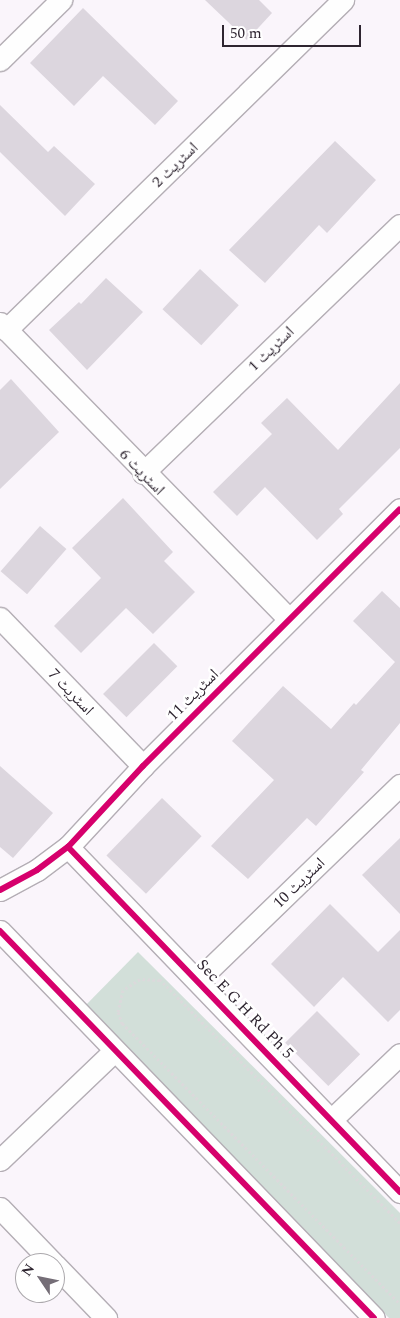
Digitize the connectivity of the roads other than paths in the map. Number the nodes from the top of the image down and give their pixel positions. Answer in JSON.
{"nodes":[{"id":1,"x":61,"y":0,"type":"edge"},
{"id":2,"x":343,"y":0,"type":"edge"},
{"id":3,"x":0,"y":60,"type":"edge"},
{"id":4,"x":400,"y":225,"type":"edge"},
{"id":5,"x":3,"y":326,"type":"edge"},
{"id":6,"x":142,"y":473,"type":"junction"},
{"id":7,"x":400,"y":509,"type":"edge"},
{"id":8,"x":0,"y":618,"type":"edge"},
{"id":9,"x":288,"y":618,"type":"junction"},
{"id":10,"x":143,"y":766,"type":"junction"},
{"id":11,"x":400,"y":785,"type":"edge"},
{"id":12,"x":68,"y":847,"type":"junction"},
{"id":13,"x":0,"y":890,"type":"edge"},
{"id":14,"x":0,"y":931,"type":"edge"},
{"id":15,"x":198,"y":980,"type":"junction"},
{"id":16,"x":114,"y":1051,"type":"junction"},
{"id":17,"x":400,"y":1054,"type":"edge"},
{"id":18,"x":331,"y":1120,"type":"junction"},
{"id":19,"x":0,"y":1160,"type":"edge"},
{"id":20,"x":400,"y":1192,"type":"edge"},
{"id":21,"x":0,"y":1208,"type":"edge"},
{"id":22,"x":43,"y":1253,"type":"edge"},
{"id":23,"x":65,"y":1275,"type":"edge"},
{"id":24,"x":106,"y":1318,"type":"edge"},
{"id":25,"x":374,"y":1318,"type":"edge"}],
"edges":[{"from":1,"to":3,"type":"street"},
{"from":2,"to":5,"type":"street","name":"اسٹریٹ 2"},
{"from":4,"to":6,"type":"street","name":"اسٹریٹ 1"},
{"from":5,"to":6,"type":"street","name":"اسٹریٹ 6"},
{"from":6,"to":9,"type":"street","name":"اسٹریٹ 6"},
{"from":7,"to":9,"type":"street","name":"اسٹریٹ 11"},
{"from":8,"to":10,"type":"street","name":"اسٹریٹ 7"},
{"from":9,"to":10,"type":"street","name":"اسٹریٹ 11"},
{"from":10,"to":12,"type":"street","name":"اسٹریٹ 11"},
{"from":11,"to":15,"type":"street","name":"اسٹریٹ 10"},
{"from":12,"to":13,"type":"street","name":"اسٹریٹ 11"},
{"from":12,"to":15,"type":"street","name":"Sec E G H Rd Ph 5"},
{"from":14,"to":16,"type":"street"},
{"from":15,"to":18,"type":"street","name":"Sec E G H Rd Ph 5"},
{"from":16,"to":19,"type":"street"},
{"from":16,"to":25,"type":"street"},
{"from":17,"to":18,"type":"street"},
{"from":18,"to":20,"type":"street","name":"Sec E G H Rd Ph 5"},
{"from":21,"to":22,"type":"street"},
{"from":23,"to":24,"type":"street"}]}
